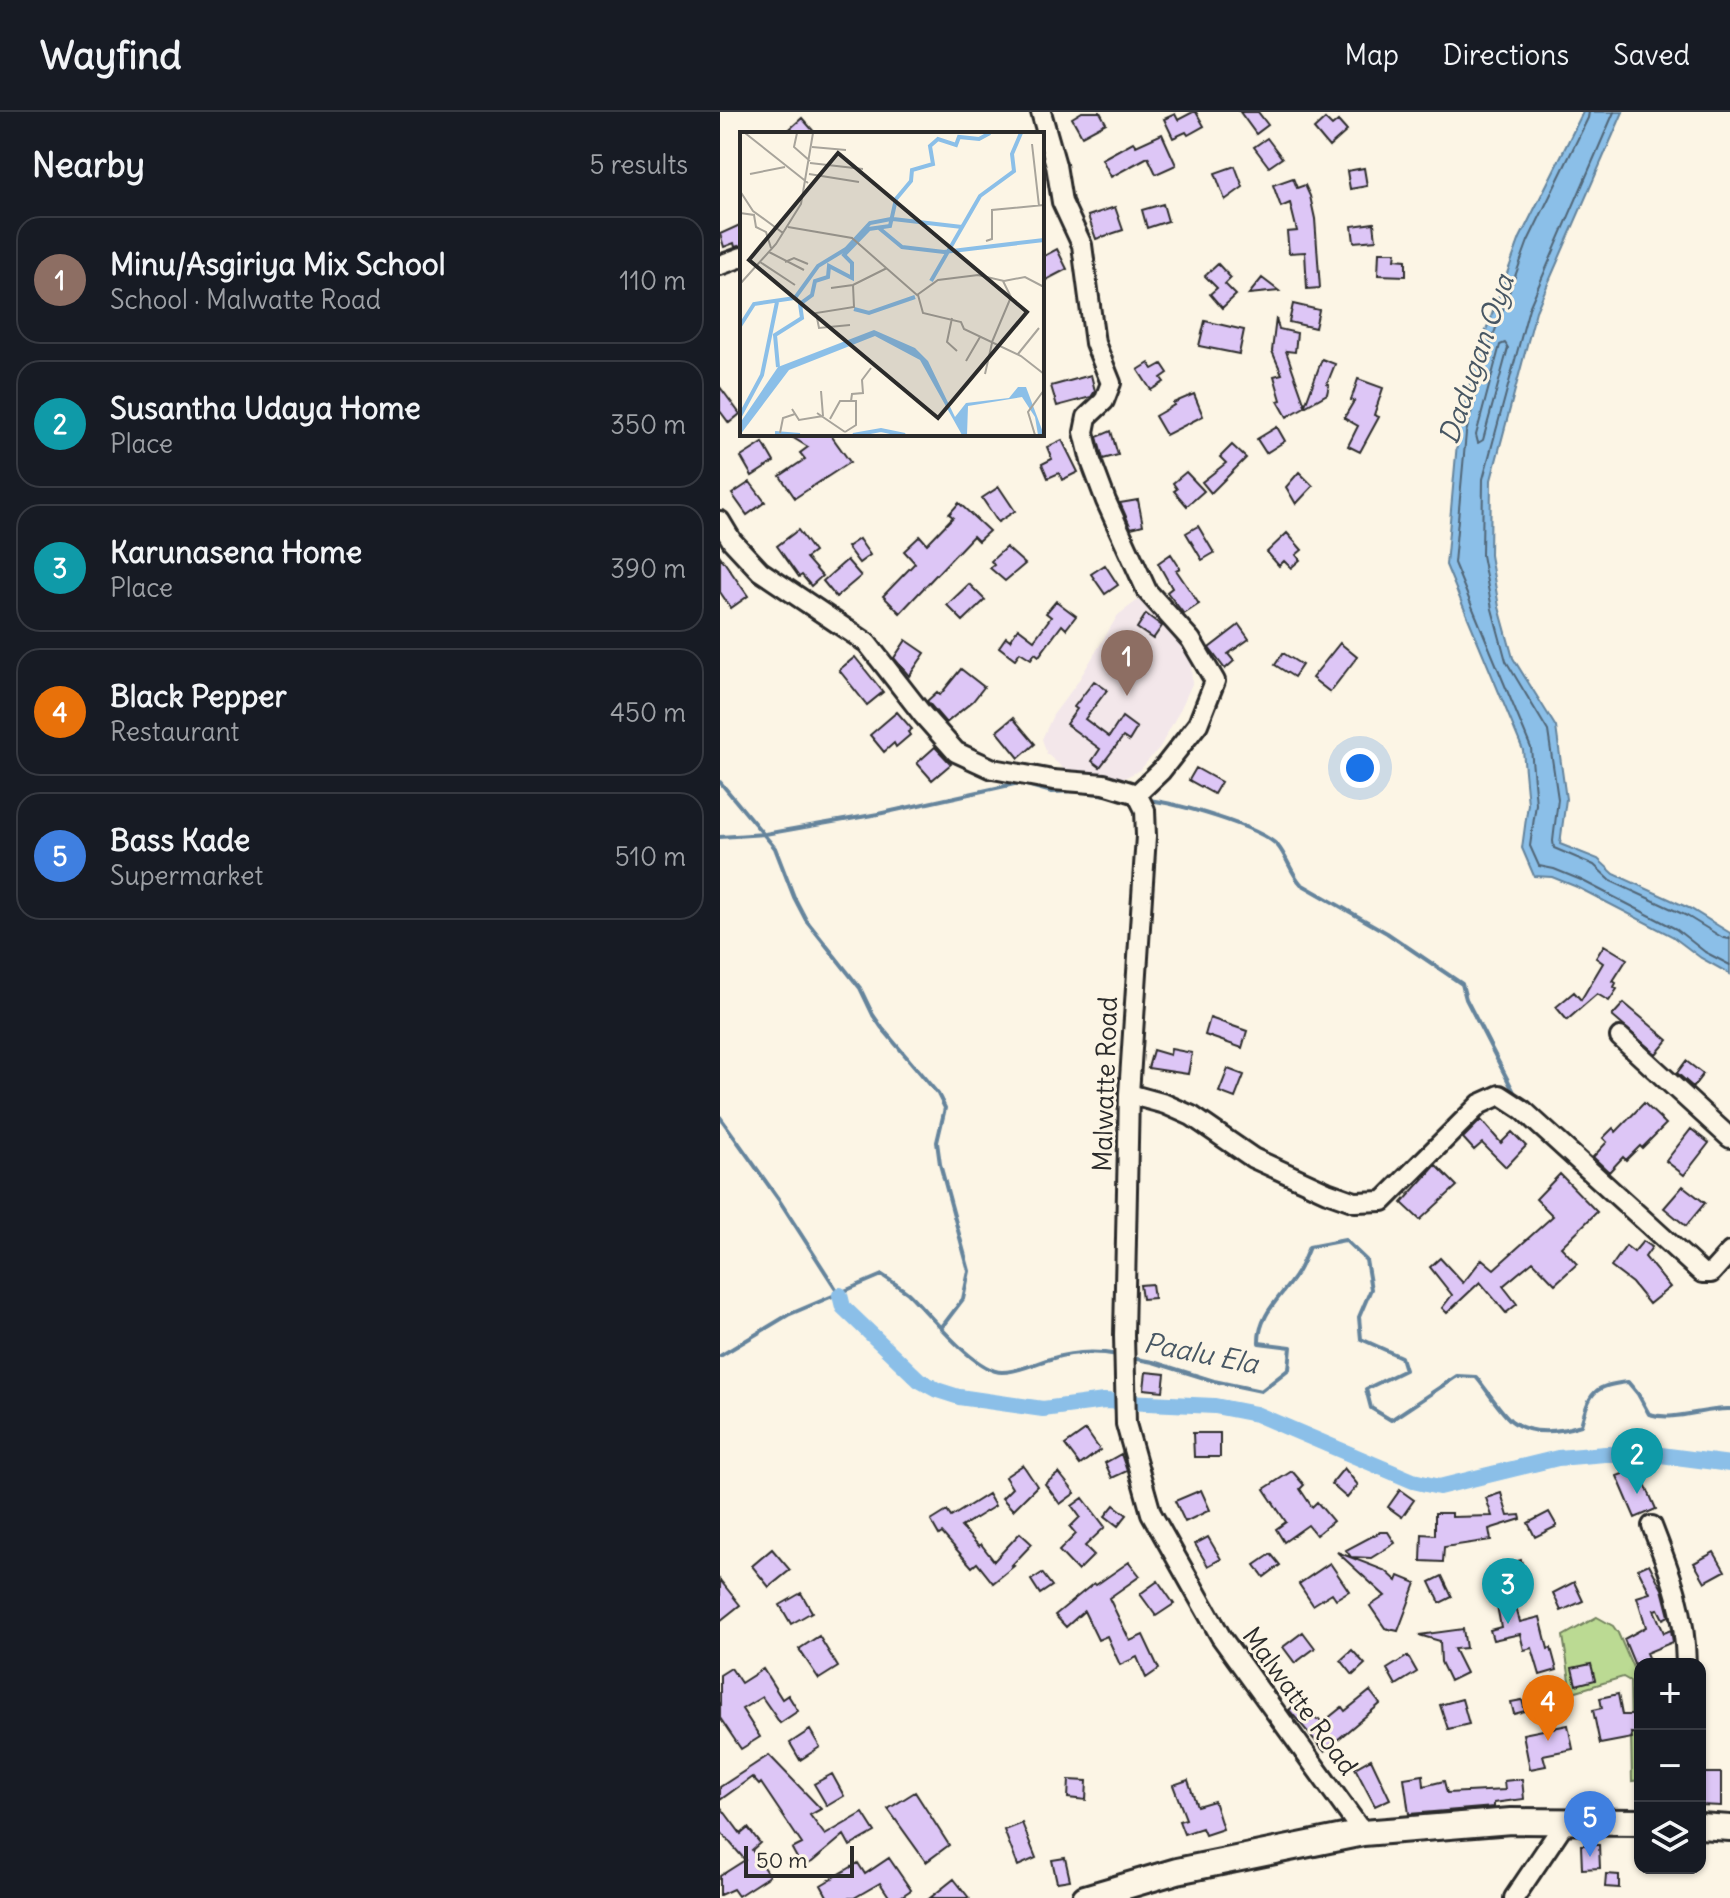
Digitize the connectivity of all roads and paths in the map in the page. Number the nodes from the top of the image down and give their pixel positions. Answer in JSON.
{"nodes":[{"id":1,"x":1041,"y":112,"type":"edge"},
{"id":2,"x":1044,"y":132,"type":"edge"},
{"id":3,"x":1044,"y":133,"type":"edge"},
{"id":4,"x":1049,"y":168,"type":"edge"},
{"id":5,"x":740,"y":258,"type":"edge"},
{"id":6,"x":720,"y":265,"type":"edge"},
{"id":7,"x":720,"y":521,"type":"edge"},
{"id":8,"x":1137,"y":794,"type":"junction"},
{"id":9,"x":1620,"y":1037,"type":"dead end"},
{"id":10,"x":1129,"y":1094,"type":"junction"},
{"id":11,"x":1730,"y":1138,"type":"edge"},
{"id":12,"x":1730,"y":1252,"type":"edge"},
{"id":13,"x":1652,"y":1526,"type":"dead end"},
{"id":14,"x":1686,"y":1658,"type":"edge"},
{"id":15,"x":1565,"y":1822,"type":"junction"},
{"id":16,"x":1634,"y":1822,"type":"edge"},
{"id":17,"x":1706,"y":1826,"type":"edge"},
{"id":18,"x":1730,"y":1828,"type":"edge"},
{"id":19,"x":1363,"y":1833,"type":"junction"},
{"id":20,"x":1085,"y":1898,"type":"edge"},
{"id":21,"x":1514,"y":1898,"type":"edge"}],
"edges":[{"from":1,"to":2,"type":"street"},
{"from":3,"to":4,"type":"street"},
{"from":4,"to":8,"type":"street"},
{"from":5,"to":6,"type":"street"},
{"from":7,"to":8,"type":"street"},
{"from":8,"to":10,"type":"street","name":"Malwatte Road"},
{"from":9,"to":11,"type":"street"},
{"from":10,"to":12,"type":"street"},
{"from":10,"to":19,"type":"street","name":"Malwatte Road"},
{"from":13,"to":14,"type":"street"},
{"from":15,"to":16,"type":"main road"},
{"from":15,"to":19,"type":"main road"},
{"from":15,"to":21,"type":"street"},
{"from":17,"to":18,"type":"main road"},
{"from":19,"to":20,"type":"main road"}]}
